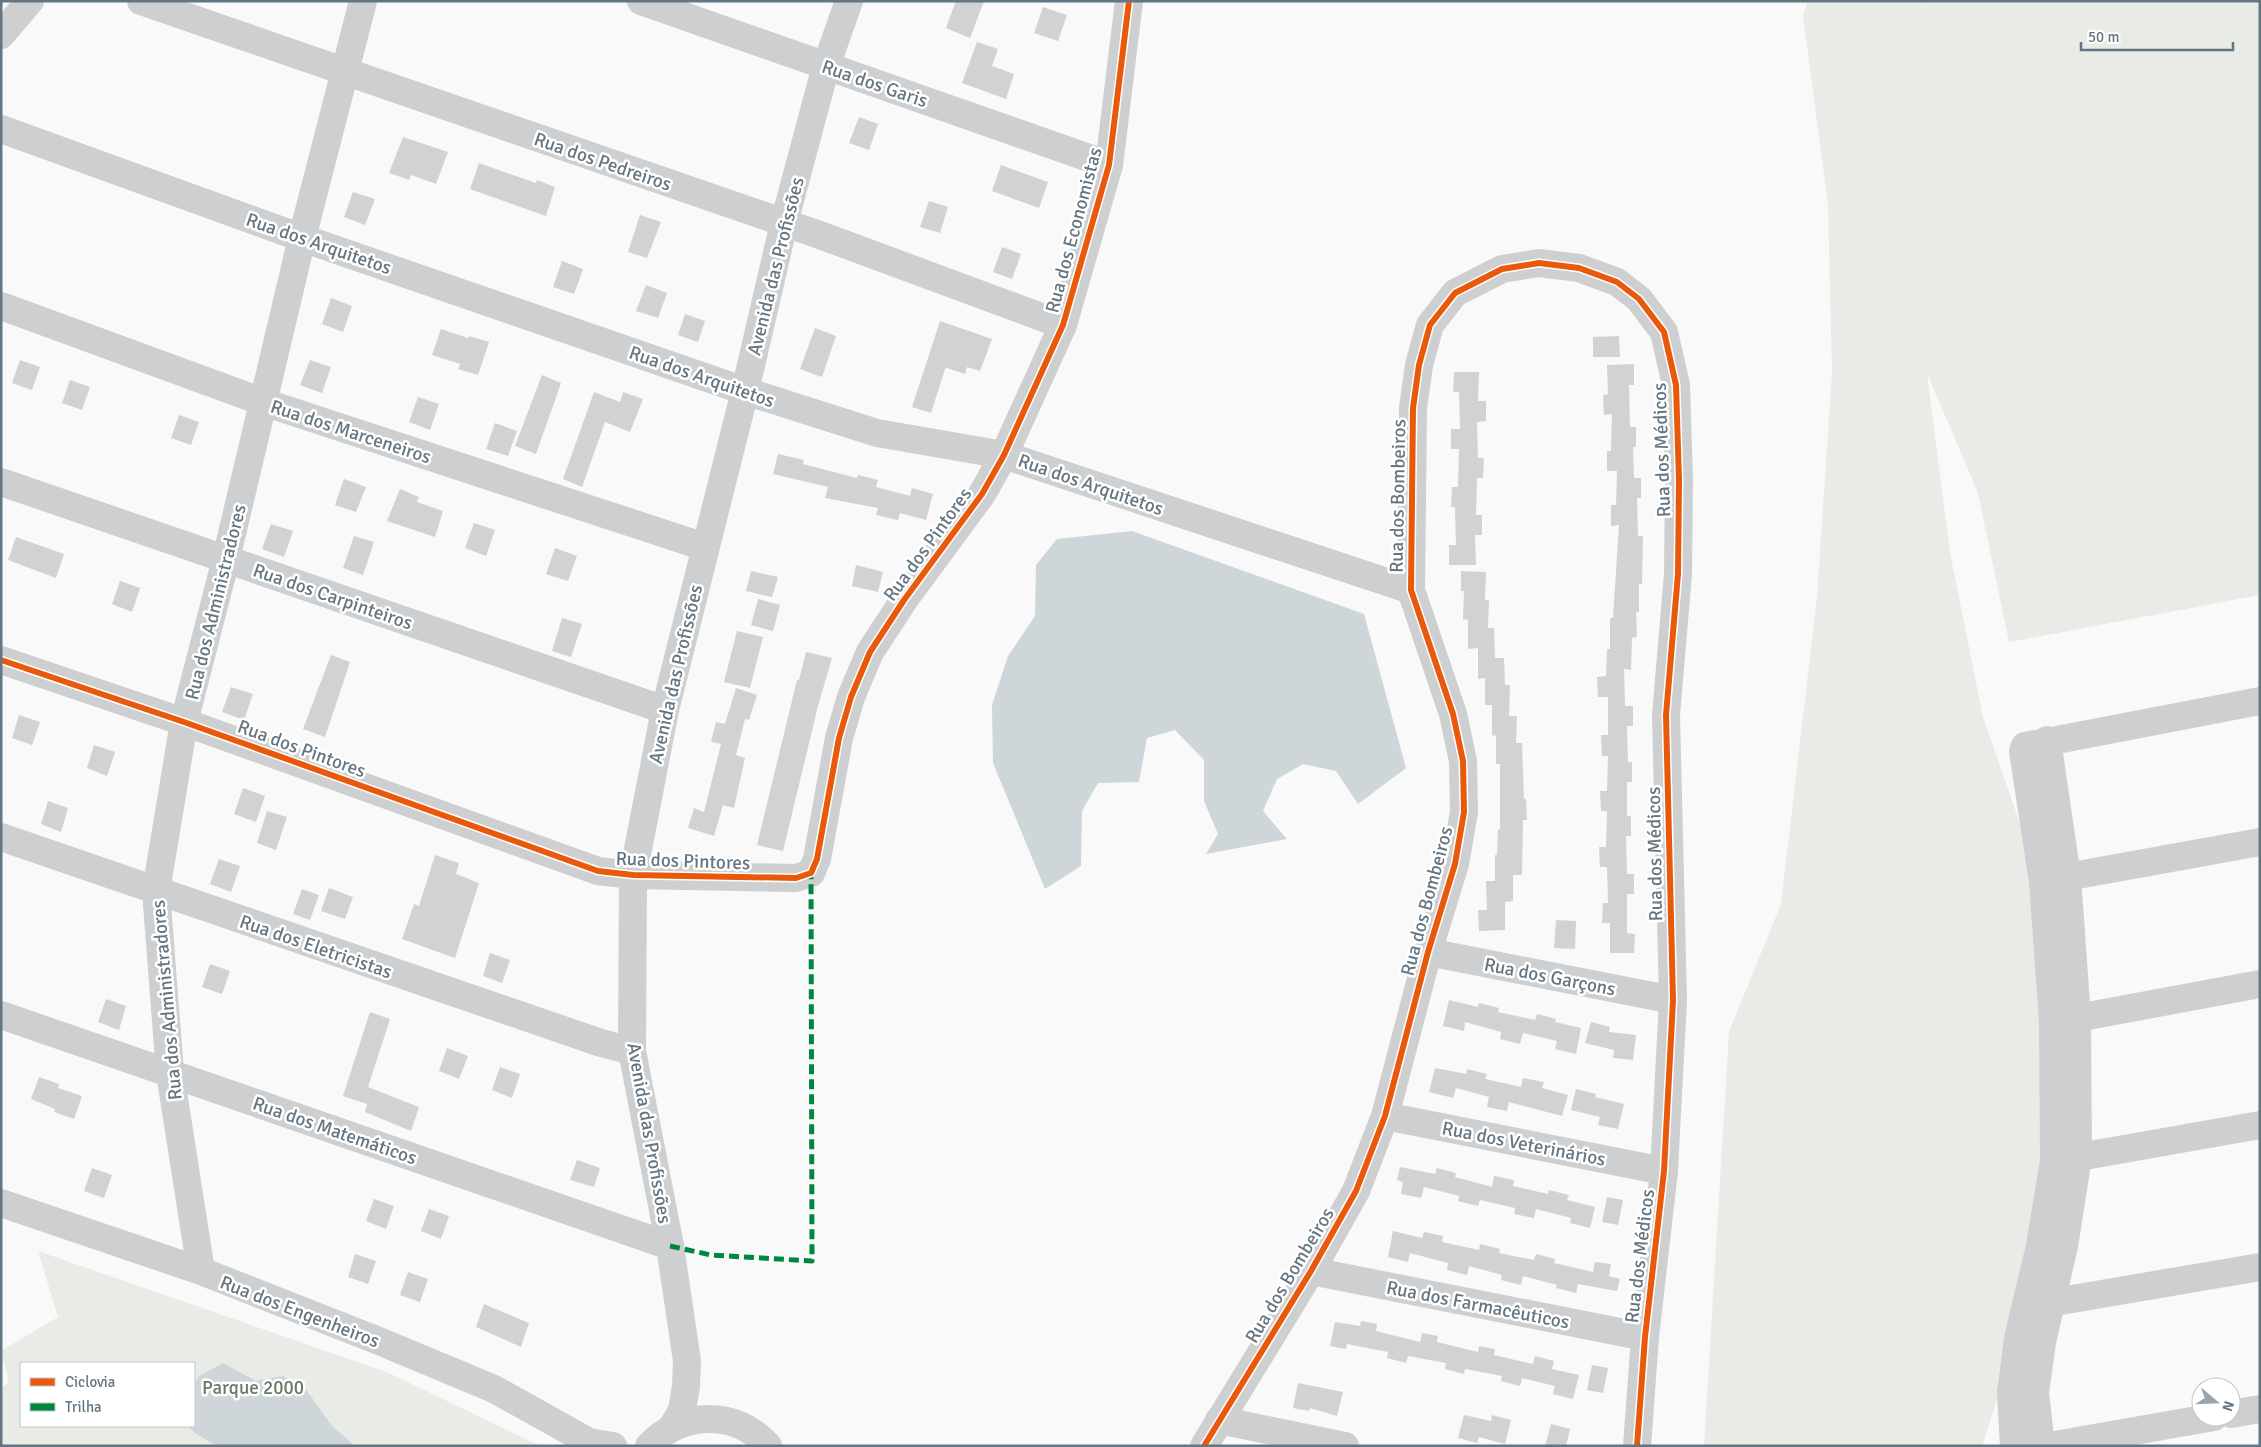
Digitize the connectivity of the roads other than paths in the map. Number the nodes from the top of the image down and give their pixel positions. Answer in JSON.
{"nodes":[{"id":1,"x":30,"y":1,"type":"edge"},
{"id":2,"x":141,"y":1,"type":"edge"},
{"id":3,"x":363,"y":1,"type":"edge"},
{"id":4,"x":641,"y":1,"type":"edge"},
{"id":5,"x":849,"y":1,"type":"edge"},
{"id":6,"x":1129,"y":1,"type":"edge"},
{"id":7,"x":1,"y":35,"type":"edge"},
{"id":8,"x":826,"y":66,"type":"junction"},
{"id":9,"x":344,"y":72,"type":"junction"},
{"id":10,"x":1,"y":130,"type":"edge"},
{"id":11,"x":1109,"y":166,"type":"junction"},
{"id":12,"x":784,"y":223,"type":"junction"},
{"id":13,"x":302,"y":238,"type":"junction"},
{"id":14,"x":1617,"y":282,"type":"joint"},
{"id":15,"x":1,"y":306,"type":"edge"},
{"id":16,"x":1063,"y":325,"type":"junction"},
{"id":17,"x":745,"y":391,"type":"junction"},
{"id":18,"x":264,"y":402,"type":"junction"},
{"id":19,"x":1004,"y":455,"type":"junction"},
{"id":20,"x":1,"y":482,"type":"edge"},
{"id":21,"x":705,"y":547,"type":"junction"},
{"id":22,"x":226,"y":559,"type":"junction"},
{"id":23,"x":1411,"y":590,"type":"junction"},
{"id":24,"x":1,"y":660,"type":"edge"},
{"id":25,"x":2260,"y":701,"type":"edge"},
{"id":26,"x":665,"y":710,"type":"junction"},
{"id":27,"x":184,"y":722,"type":"junction"},
{"id":28,"x":1,"y":837,"type":"edge"},
{"id":29,"x":2260,"y":842,"type":"edge"},
{"id":30,"x":633,"y":875,"type":"junction"},
{"id":31,"x":2055,"y":879,"type":"junction"},
{"id":32,"x":156,"y":891,"type":"junction"},
{"id":33,"x":1428,"y":952,"type":"junction"},
{"id":34,"x":2260,"y":984,"type":"edge"},
{"id":35,"x":1673,"y":1000,"type":"junction"},
{"id":36,"x":1,"y":1015,"type":"edge"},
{"id":37,"x":2067,"y":1019,"type":"junction"},
{"id":38,"x":632,"y":1050,"type":"junction"},
{"id":39,"x":170,"y":1073,"type":"junction"},
{"id":40,"x":1385,"y":1116,"type":"junction"},
{"id":41,"x":2260,"y":1125,"type":"edge"},
{"id":42,"x":2066,"y":1159,"type":"junction"},
{"id":43,"x":1664,"y":1171,"type":"junction"},
{"id":44,"x":1,"y":1203,"type":"edge"},
{"id":45,"x":670,"y":1246,"type":"junction"},
{"id":46,"x":2260,"y":1267,"type":"edge"},
{"id":47,"x":200,"y":1271,"type":"junction"},
{"id":48,"x":1311,"y":1272,"type":"junction"},
{"id":49,"x":2040,"y":1305,"type":"junction"},
{"id":50,"x":1644,"y":1336,"type":"junction"},
{"id":51,"x":687,"y":1361,"type":"junction"},
{"id":52,"x":2260,"y":1409,"type":"edge"},
{"id":53,"x":2241,"y":1412,"type":"edge"},
{"id":54,"x":725,"y":1420,"type":"junction"},
{"id":55,"x":1219,"y":1420,"type":"junction"},
{"id":56,"x":2191,"y":1420,"type":"edge"},
{"id":57,"x":653,"y":1440,"type":"edge"},
{"id":58,"x":2014,"y":1442,"type":"edge"},
{"id":59,"x":2043,"y":1442,"type":"edge"},
{"id":60,"x":598,"y":1445,"type":"edge"},
{"id":61,"x":768,"y":1446,"type":"edge"},
{"id":62,"x":1204,"y":1446,"type":"edge"},
{"id":63,"x":1345,"y":1446,"type":"edge"},
{"id":64,"x":1637,"y":1446,"type":"edge"}],
"edges":[{"from":1,"to":7,"type":"street"},
{"from":2,"to":9,"type":"street","name":"Rua dos Pedreiros"},
{"from":3,"to":9,"type":"street","name":"Rua dos Administradores"},
{"from":4,"to":8,"type":"street","name":"Rua dos Garis"},
{"from":5,"to":8,"type":"street","name":"Avenida das Profissões"},
{"from":6,"to":11,"type":"street","name":"Rua dos Economistas"},
{"from":8,"to":11,"type":"street","name":"Rua dos Garis"},
{"from":8,"to":12,"type":"street","name":"Avenida das Profissões"},
{"from":9,"to":12,"type":"street","name":"Rua dos Pedreiros"},
{"from":9,"to":13,"type":"street","name":"Rua dos Administradores"},
{"from":10,"to":13,"type":"street","name":"Rua dos Arquitetos"},
{"from":11,"to":16,"type":"street","name":"Rua dos Economistas"},
{"from":12,"to":16,"type":"street","name":"Rua dos Pedreiros"},
{"from":12,"to":17,"type":"street","name":"Avenida das Profissões"},
{"from":13,"to":17,"type":"street","name":"Rua dos Arquitetos"},
{"from":13,"to":18,"type":"street","name":"Rua dos Administradores"},
{"from":14,"to":23,"type":"street","name":"Rua dos Bombeiros"},
{"from":14,"to":35,"type":"street","name":"Rua dos Médicos"},
{"from":15,"to":18,"type":"street","name":"Rua dos Marceneiros"},
{"from":16,"to":19,"type":"street","name":"Rua dos Economistas"},
{"from":17,"to":19,"type":"street","name":"Rua dos Arquitetos"},
{"from":17,"to":21,"type":"street","name":"Avenida das Profissões"},
{"from":18,"to":21,"type":"street","name":"Rua dos Marceneiros"},
{"from":18,"to":22,"type":"street","name":"Rua dos Administradores"},
{"from":19,"to":23,"type":"street","name":"Rua dos Arquitetos"},
{"from":19,"to":30,"type":"street","name":"Rua dos Pintores"},
{"from":20,"to":22,"type":"street","name":"Rua dos Carpinteiros"},
{"from":21,"to":26,"type":"street","name":"Avenida das Profissões"},
{"from":22,"to":26,"type":"street","name":"Rua dos Carpinteiros"},
{"from":22,"to":27,"type":"street","name":"Rua dos Administradores"},
{"from":23,"to":33,"type":"street","name":"Rua dos Bombeiros"},
{"from":24,"to":27,"type":"street","name":"Rua dos Pintores"},
{"from":25,"to":31,"type":"street"},
{"from":26,"to":30,"type":"street","name":"Avenida das Profissões"},
{"from":27,"to":30,"type":"street","name":"Rua dos Pintores"},
{"from":27,"to":32,"type":"street","name":"Rua dos Administradores"},
{"from":28,"to":32,"type":"street","name":"Rua dos Eletricistas"},
{"from":29,"to":31,"type":"street"},
{"from":30,"to":38,"type":"street","name":"Avenida das Profissões"},
{"from":31,"to":37,"type":"street"},
{"from":32,"to":38,"type":"street","name":"Rua dos Eletricistas"},
{"from":32,"to":39,"type":"street","name":"Rua dos Administradores"},
{"from":33,"to":35,"type":"street","name":"Rua dos Garçons"},
{"from":33,"to":40,"type":"street","name":"Rua dos Bombeiros"},
{"from":34,"to":37,"type":"street"},
{"from":35,"to":43,"type":"street","name":"Rua dos Médicos"},
{"from":36,"to":39,"type":"street","name":"Rua dos Matemáticos"},
{"from":37,"to":42,"type":"street"},
{"from":38,"to":45,"type":"street","name":"Avenida das Profissões"},
{"from":39,"to":45,"type":"street","name":"Rua dos Matemáticos"},
{"from":39,"to":47,"type":"street","name":"Rua dos Administradores"},
{"from":40,"to":43,"type":"street","name":"Rua dos Veterinários"},
{"from":40,"to":48,"type":"street","name":"Rua dos Bombeiros"},
{"from":41,"to":42,"type":"street"},
{"from":42,"to":49,"type":"street"},
{"from":43,"to":50,"type":"street","name":"Rua dos Médicos"},
{"from":44,"to":47,"type":"street","name":"Rua dos Engenheiros"},
{"from":45,"to":51,"type":"street","name":"Avenida das Profissões"},
{"from":46,"to":49,"type":"street"},
{"from":47,"to":60,"type":"street","name":"Rua dos Engenheiros"},
{"from":48,"to":50,"type":"street","name":"Rua dos Farmacêuticos"},
{"from":48,"to":55,"type":"street","name":"Rua dos Bombeiros"},
{"from":49,"to":58,"type":"street"},
{"from":49,"to":59,"type":"street"},
{"from":50,"to":64,"type":"street","name":"Rua dos Médicos"},
{"from":51,"to":54,"type":"street"},
{"from":51,"to":57,"type":"street"},
{"from":52,"to":53,"type":"street"},
{"from":54,"to":57,"type":"street"},
{"from":54,"to":61,"type":"street"},
{"from":55,"to":62,"type":"street","name":"Rua dos Bombeiros"},
{"from":55,"to":63,"type":"street"},
{"from":56,"to":59,"type":"street"},
{"from":58,"to":59,"type":"street"}]}
